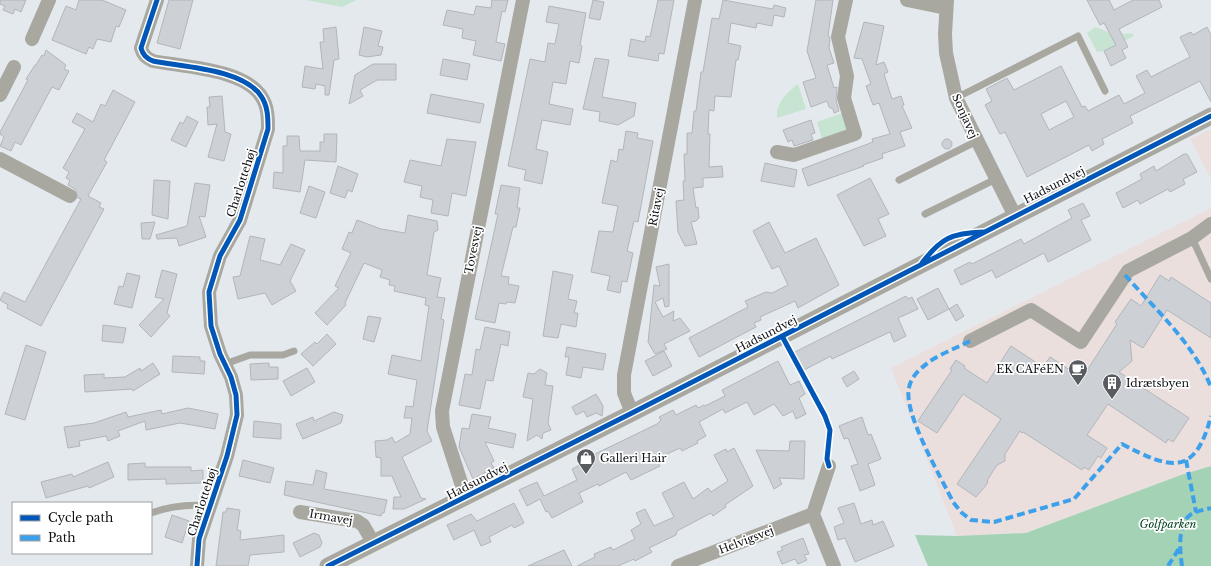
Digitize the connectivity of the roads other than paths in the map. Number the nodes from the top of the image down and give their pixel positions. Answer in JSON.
{"nodes":[{"id":1,"x":49,"y":0,"type":"edge"},
{"id":2,"x":157,"y":0,"type":"edge"},
{"id":3,"x":523,"y":0,"type":"edge"},
{"id":4,"x":695,"y":0,"type":"edge"},
{"id":5,"x":846,"y":0,"type":"edge"},
{"id":6,"x":907,"y":0,"type":"edge"},
{"id":7,"x":947,"y":4,"type":"edge"},
{"id":8,"x":32,"y":39,"type":"dead end"},
{"id":9,"x":14,"y":67,"type":"dead end"},
{"id":10,"x":4,"y":81,"type":"edge"},
{"id":11,"x":1106,"y":91,"type":"dead end"},
{"id":12,"x":0,"y":95,"type":"edge"},
{"id":13,"x":956,"y":98,"type":"junction"},
{"id":14,"x":1211,"y":116,"type":"edge"},
{"id":15,"x":977,"y":141,"type":"junction"},
{"id":16,"x":777,"y":152,"type":"dead end"},
{"id":17,"x":0,"y":159,"type":"edge"},
{"id":18,"x":996,"y":179,"type":"junction"},
{"id":19,"x":899,"y":180,"type":"dead end"},
{"id":20,"x":70,"y":196,"type":"dead end"},
{"id":21,"x":925,"y":214,"type":"dead end"},
{"id":22,"x":1015,"y":216,"type":"junction"},
{"id":23,"x":1211,"y":224,"type":"edge"},
{"id":24,"x":1192,"y":238,"type":"junction"},
{"id":25,"x":1211,"y":279,"type":"edge"},
{"id":26,"x":970,"y":341,"type":"dead end"},
{"id":27,"x":294,"y":351,"type":"dead end"},
{"id":28,"x":225,"y":364,"type":"junction"},
{"id":29,"x":632,"y":414,"type":"junction"},
{"id":30,"x":829,"y":466,"type":"dead end"},
{"id":31,"x":466,"y":498,"type":"junction"},
{"id":32,"x":210,"y":506,"type":"junction"},
{"id":33,"x":300,"y":512,"type":"dead end"},
{"id":34,"x":152,"y":513,"type":"edge"},
{"id":35,"x":813,"y":514,"type":"junction"},
{"id":36,"x":374,"y":544,"type":"junction"},
{"id":37,"x":348,"y":562,"type":"edge"},
{"id":38,"x":197,"y":566,"type":"edge"},
{"id":39,"x":328,"y":566,"type":"edge"},
{"id":40,"x":678,"y":566,"type":"edge"},
{"id":41,"x":834,"y":566,"type":"edge"}],
"edges":[{"from":1,"to":8,"type":"street"},
{"from":2,"to":28,"type":"street","name":"Charlottehøj"},
{"from":3,"to":31,"type":"street","name":"Tovesvej"},
{"from":4,"to":29,"type":"street","name":"Ritavej"},
{"from":5,"to":16,"type":"street"},
{"from":6,"to":7,"type":"street","name":"Sonjavej"},
{"from":7,"to":13,"type":"street","name":"Sonjavej"},
{"from":9,"to":10,"type":"street"},
{"from":10,"to":12,"type":"street"},
{"from":11,"to":13,"type":"lane"},
{"from":13,"to":15,"type":"street","name":"Sonjavej"},
{"from":14,"to":22,"type":"street","name":"Hadsundvej"},
{"from":15,"to":18,"type":"street","name":"Sonjavej"},
{"from":15,"to":19,"type":"lane"},
{"from":17,"to":20,"type":"street"},
{"from":18,"to":21,"type":"lane"},
{"from":18,"to":22,"type":"street","name":"Sonjavej"},
{"from":22,"to":29,"type":"street","name":"Hadsundvej"},
{"from":23,"to":24,"type":"street"},
{"from":24,"to":25,"type":"lane"},
{"from":24,"to":26,"type":"street"},
{"from":27,"to":28,"type":"lane"},
{"from":28,"to":32,"type":"street","name":"Charlottehøj"},
{"from":29,"to":31,"type":"street","name":"Hadsundvej"},
{"from":30,"to":35,"type":"street"},
{"from":31,"to":36,"type":"street","name":"Hadsundvej"},
{"from":32,"to":34,"type":"lane"},
{"from":32,"to":38,"type":"street","name":"Charlottehøj"},
{"from":33,"to":36,"type":"street","name":"Irmavej"},
{"from":35,"to":40,"type":"street","name":"Helvigsvej"},
{"from":35,"to":41,"type":"street"},
{"from":36,"to":37,"type":"street","name":"Hadsundvej"},
{"from":37,"to":39,"type":"street","name":"Hadsundvej"}]}
